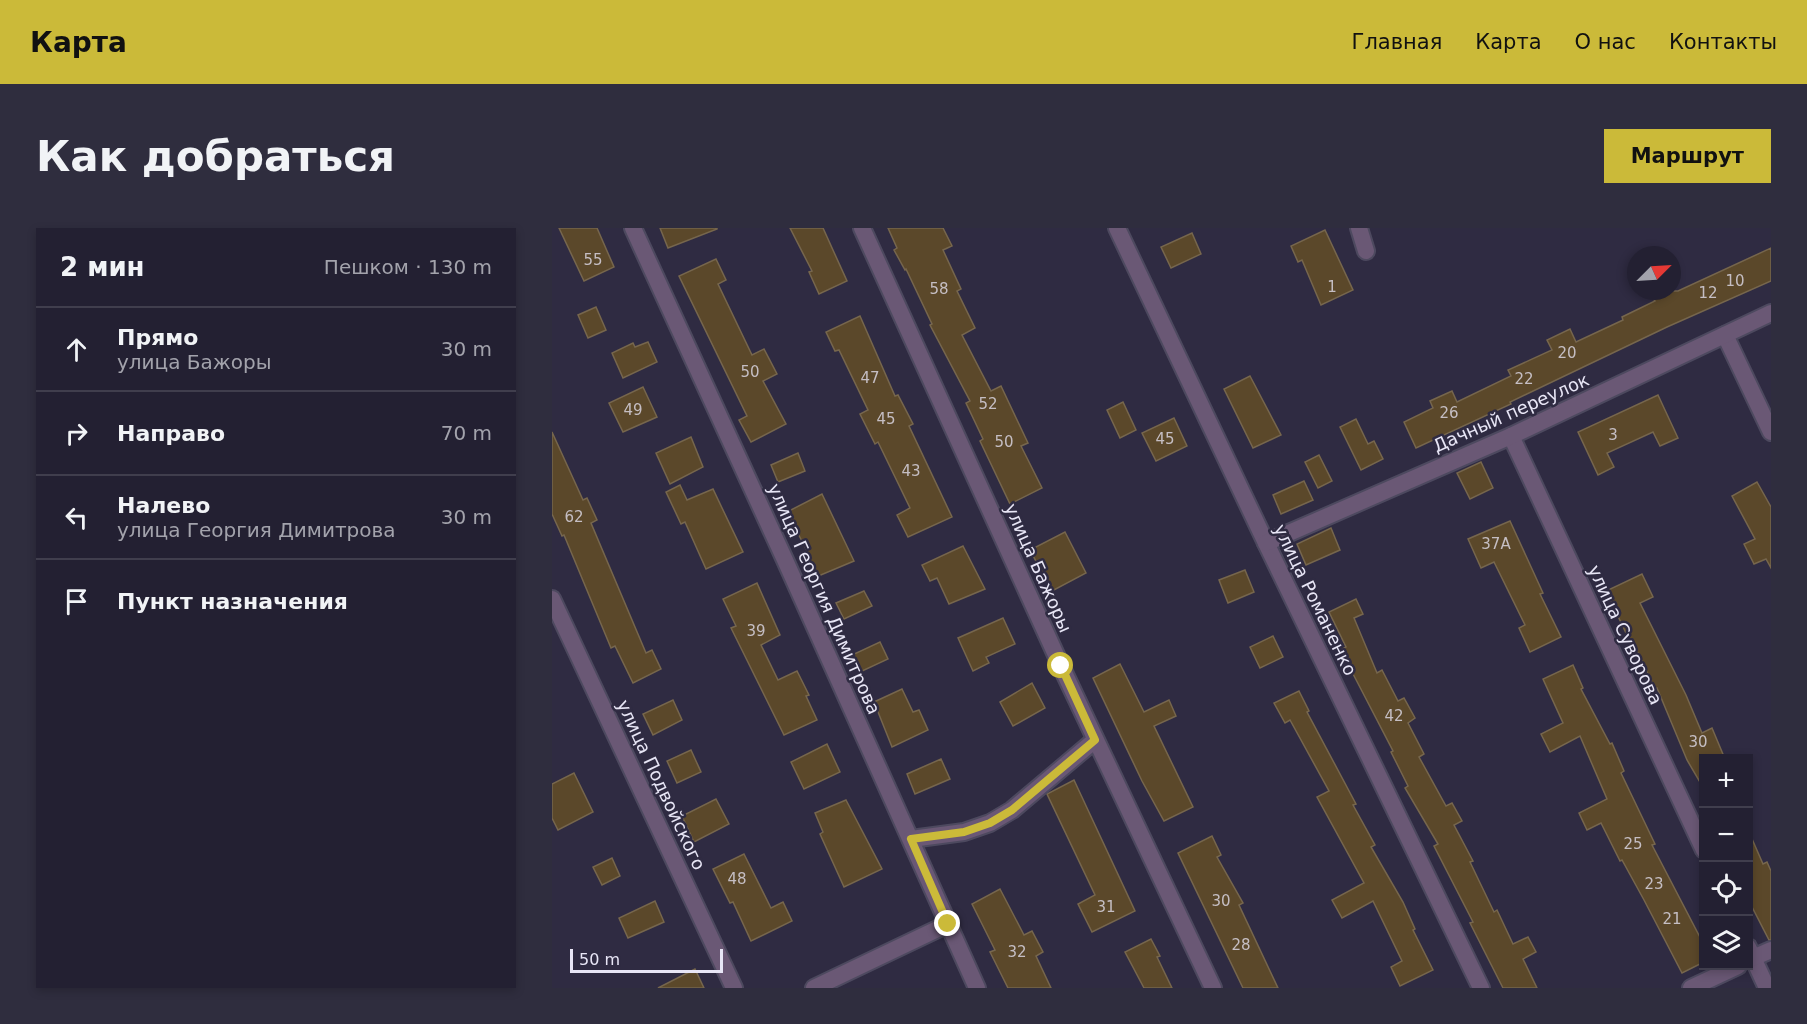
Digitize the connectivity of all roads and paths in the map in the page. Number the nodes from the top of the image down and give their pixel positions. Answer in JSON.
{"nodes":[{"id":1,"x":633,"y":228,"type":"edge"},
{"id":2,"x":862,"y":228,"type":"edge"},
{"id":3,"x":1117,"y":228,"type":"edge"},
{"id":4,"x":1359,"y":228,"type":"edge"},
{"id":5,"x":1366,"y":251,"type":"dead end"},
{"id":6,"x":1771,"y":313,"type":"edge"},
{"id":7,"x":1725,"y":335,"type":"junction"},
{"id":8,"x":1771,"y":432,"type":"edge"},
{"id":9,"x":1510,"y":436,"type":"junction"},
{"id":10,"x":1266,"y":543,"type":"junction"},
{"id":11,"x":552,"y":599,"type":"edge"},
{"id":12,"x":1095,"y":740,"type":"junction"},
{"id":13,"x":911,"y":839,"type":"junction"},
{"id":14,"x":1699,"y":839,"type":"edge"},
{"id":15,"x":948,"y":924,"type":"junction"},
{"id":16,"x":1771,"y":950,"type":"edge"},
{"id":17,"x":1753,"y":954,"type":"edge"},
{"id":18,"x":1753,"y":961,"type":"edge"},
{"id":19,"x":1729,"y":970,"type":"edge"},
{"id":20,"x":734,"y":988,"type":"edge"},
{"id":21,"x":814,"y":988,"type":"edge"},
{"id":22,"x":978,"y":988,"type":"edge"},
{"id":23,"x":1213,"y":988,"type":"edge"},
{"id":24,"x":1481,"y":988,"type":"edge"},
{"id":25,"x":1691,"y":988,"type":"edge"},
{"id":26,"x":1767,"y":988,"type":"edge"}],
"edges":[{"from":1,"to":13,"type":"street","name":"улица Георгия Димитрова"},
{"from":2,"to":12,"type":"street","name":"улица Бажоры"},
{"from":3,"to":10,"type":"street","name":"улица Романенко"},
{"from":4,"to":5,"type":"street"},
{"from":6,"to":7,"type":"street","name":"Дачный переулок"},
{"from":7,"to":8,"type":"street"},
{"from":7,"to":9,"type":"street","name":"Дачный переулок"},
{"from":9,"to":10,"type":"street","name":"Дачный переулок"},
{"from":9,"to":14,"type":"street","name":"улица Суворова"},
{"from":10,"to":24,"type":"street","name":"улица Романенко"},
{"from":11,"to":20,"type":"street","name":"улица Подвойского"},
{"from":12,"to":13,"type":"street"},
{"from":12,"to":23,"type":"street","name":"улица Бажоры"},
{"from":13,"to":15,"type":"street","name":"улица Георгия Димитрова"},
{"from":15,"to":21,"type":"street"},
{"from":15,"to":22,"type":"street","name":"улица Георгия Димитрова"},
{"from":16,"to":17,"type":"street"},
{"from":18,"to":26,"type":"street"},
{"from":19,"to":25,"type":"street"}]}
